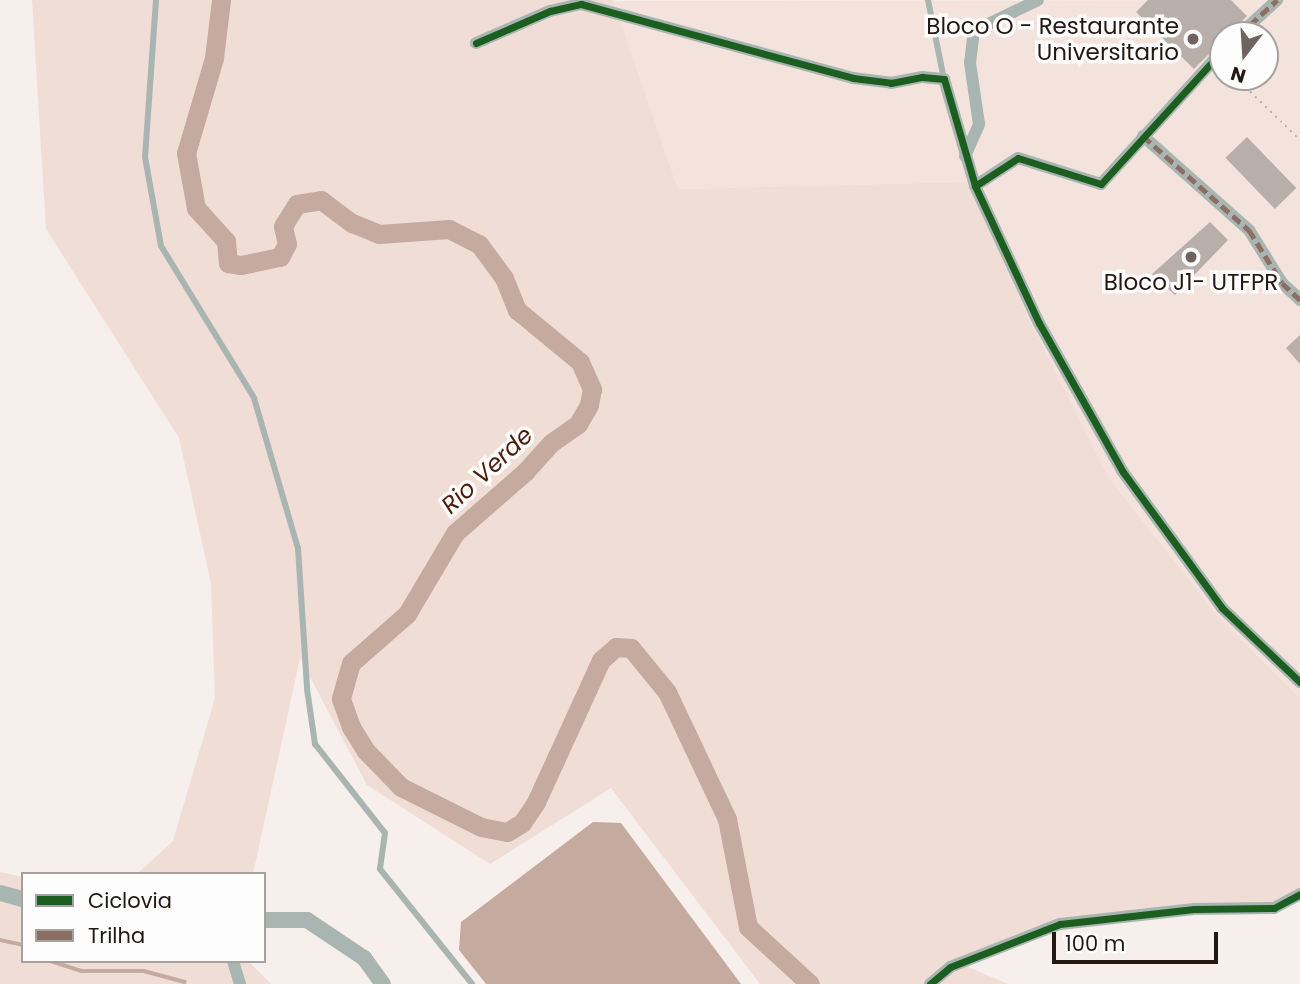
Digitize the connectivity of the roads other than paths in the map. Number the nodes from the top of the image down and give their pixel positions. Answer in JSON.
{"nodes":[{"id":1,"x":156,"y":0,"type":"edge"},
{"id":2,"x":928,"y":0,"type":"edge"},
{"id":3,"x":1038,"y":0,"type":"edge"},
{"id":4,"x":1277,"y":0,"type":"edge"},
{"id":5,"x":1255,"y":21,"type":"edge"},
{"id":6,"x":477,"y":43,"type":"dead end"},
{"id":7,"x":1209,"y":65,"type":"edge"},
{"id":8,"x":944,"y":79,"type":"junction"},
{"id":9,"x":1143,"y":136,"type":"junction"},
{"id":10,"x":965,"y":156,"type":"junction"},
{"id":11,"x":975,"y":186,"type":"junction"},
{"id":12,"x":1300,"y":300,"type":"edge"},
{"id":13,"x":1300,"y":682,"type":"edge"},
{"id":14,"x":0,"y":893,"type":"edge"},
{"id":15,"x":1300,"y":894,"type":"edge"},
{"id":16,"x":21,"y":898,"type":"edge"},
{"id":17,"x":266,"y":920,"type":"edge"},
{"id":18,"x":234,"y":963,"type":"edge"},
{"id":19,"x":240,"y":984,"type":"edge"},
{"id":20,"x":383,"y":984,"type":"edge"},
{"id":21,"x":472,"y":984,"type":"edge"},
{"id":22,"x":930,"y":984,"type":"edge"}],
"edges":[{"from":1,"to":21,"type":"lane"},
{"from":2,"to":8,"type":"lane"},
{"from":3,"to":10,"type":"street"},
{"from":4,"to":5,"type":"street"},
{"from":6,"to":8,"type":"street"},
{"from":7,"to":9,"type":"street"},
{"from":8,"to":10,"type":"street"},
{"from":9,"to":11,"type":"street"},
{"from":9,"to":12,"type":"street"},
{"from":10,"to":11,"type":"street"},
{"from":11,"to":13,"type":"street"},
{"from":14,"to":16,"type":"street"},
{"from":15,"to":22,"type":"street"},
{"from":17,"to":20,"type":"street"},
{"from":18,"to":19,"type":"street"}]}
